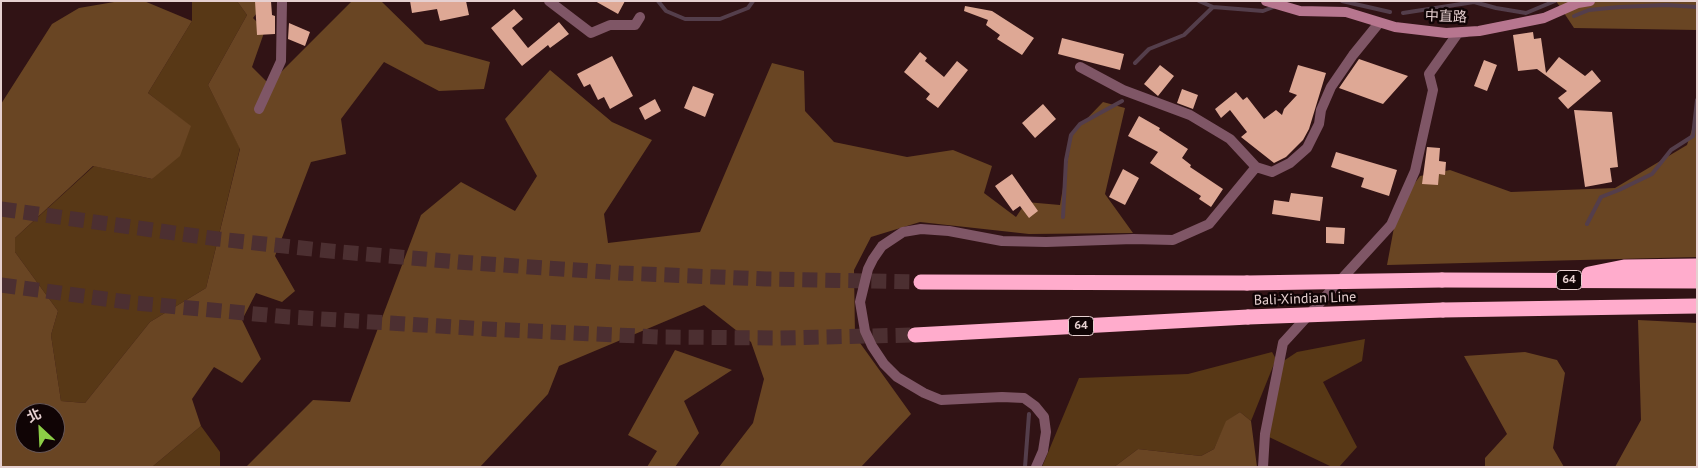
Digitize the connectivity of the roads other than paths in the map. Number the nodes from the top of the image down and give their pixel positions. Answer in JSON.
{"nodes":[{"id":1,"x":282,"y":1,"type":"edge"},
{"id":2,"x":549,"y":1,"type":"edge"},
{"id":3,"x":1590,"y":1,"type":"edge"},
{"id":4,"x":1269,"y":2,"type":"edge"},
{"id":5,"x":1578,"y":2,"type":"edge"},
{"id":6,"x":640,"y":17,"type":"dead end"},
{"id":7,"x":1379,"y":23,"type":"junction"},
{"id":8,"x":1479,"y":31,"type":"junction"},
{"id":9,"x":1080,"y":68,"type":"dead end"},
{"id":10,"x":259,"y":109,"type":"dead end"},
{"id":11,"x":1256,"y":167,"type":"junction"},
{"id":12,"x":1697,"y":266,"type":"edge"},
{"id":13,"x":1551,"y":280,"type":"junction"},
{"id":14,"x":1697,"y":281,"type":"edge"},
{"id":15,"x":921,"y":282,"type":"tunnel mouth"},
{"id":16,"x":1697,"y":306,"type":"edge"},
{"id":17,"x":1591,"y":309,"type":"junction"},
{"id":18,"x":1697,"y":314,"type":"edge"},
{"id":19,"x":915,"y":335,"type":"tunnel mouth"},
{"id":20,"x":1036,"y":467,"type":"edge"},
{"id":21,"x":1263,"y":467,"type":"edge"}],
"edges":[{"from":1,"to":10,"type":"street"},
{"from":2,"to":6,"type":"street"},
{"from":3,"to":5,"type":"street","name":"中直路"},
{"from":4,"to":7,"type":"street","name":"中直路"},
{"from":5,"to":8,"type":"street","name":"中直路"},
{"from":7,"to":8,"type":"street","name":"中直路"},
{"from":7,"to":11,"type":"street"},
{"from":8,"to":21,"type":"street"},
{"from":9,"to":11,"type":"street"},
{"from":11,"to":20,"type":"street"},
{"from":12,"to":13,"type":"highway"},
{"from":13,"to":14,"type":"highway","name":"Bali-Xindian Line","number":"64"},
{"from":13,"to":15,"type":"highway","name":"Bali-Xindian Line","number":"64","bridge":true},
{"from":16,"to":17,"type":"highway","name":"Bali-Xindian Line","number":"64"},
{"from":17,"to":18,"type":"highway"},
{"from":17,"to":19,"type":"highway","name":"Bali-Xindian Line","number":"64","bridge":true}]}
